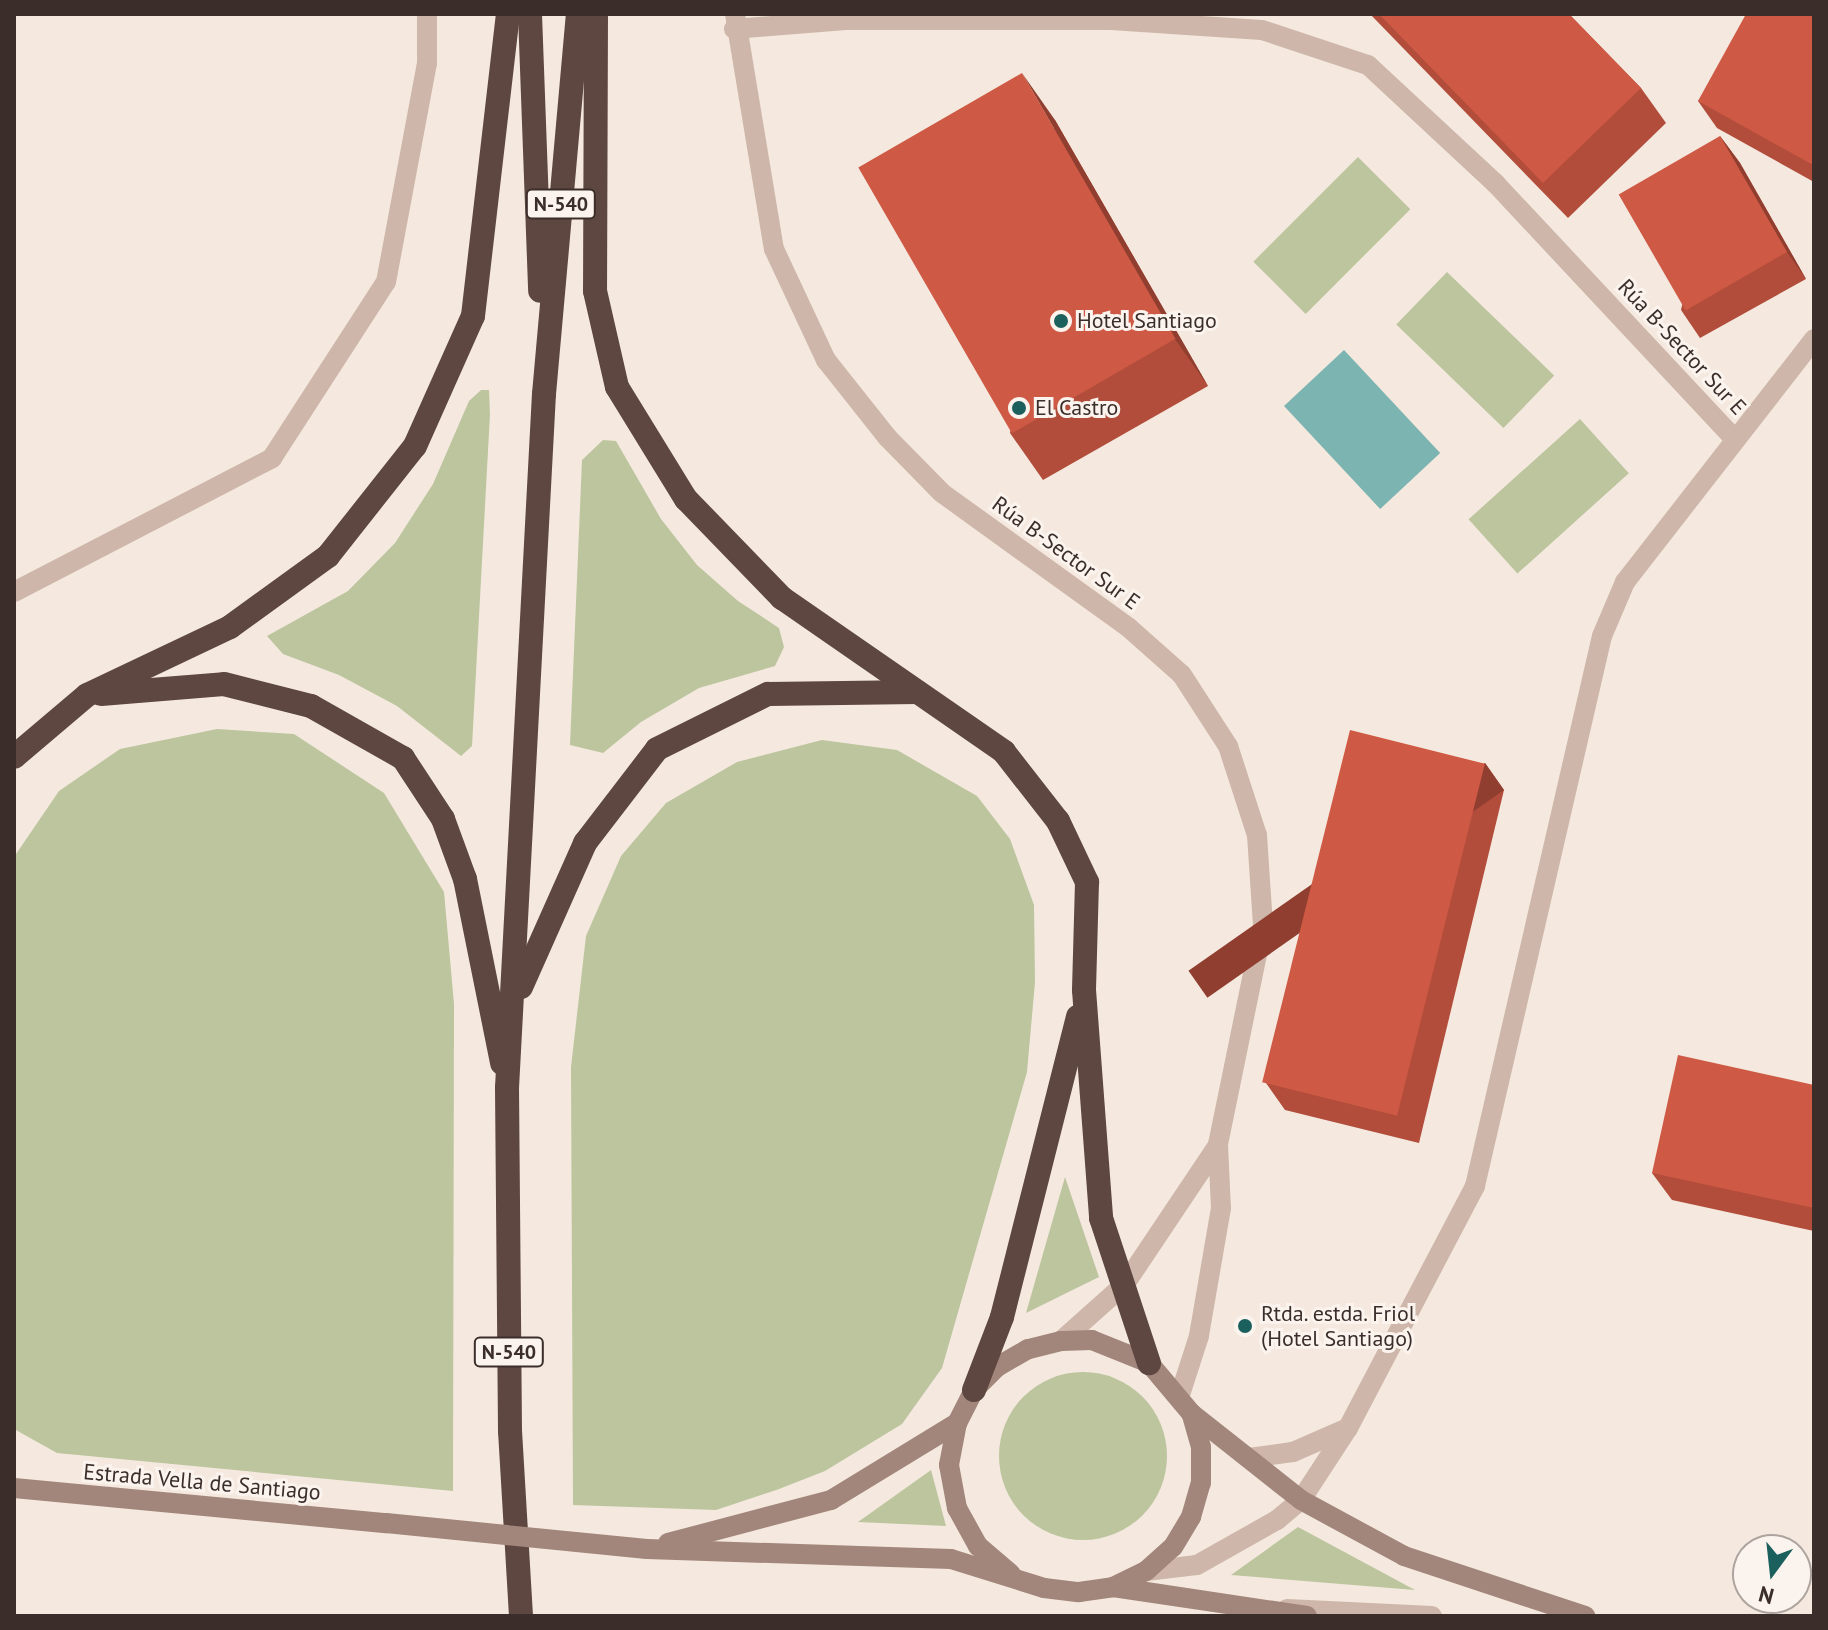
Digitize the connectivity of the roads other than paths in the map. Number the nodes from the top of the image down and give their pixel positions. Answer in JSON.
{"nodes":[{"id":1,"x":427,"y":14,"type":"edge"},
{"id":2,"x":508,"y":14,"type":"edge"},
{"id":3,"x":530,"y":14,"type":"edge"},
{"id":4,"x":578,"y":14,"type":"edge"},
{"id":5,"x":596,"y":14,"type":"edge"},
{"id":6,"x":734,"y":22,"type":"edge"},
{"id":7,"x":1814,"y":339,"type":"edge"},
{"id":8,"x":544,"y":394,"type":"junction"},
{"id":9,"x":1734,"y":438,"type":"junction"},
{"id":10,"x":14,"y":592,"type":"edge"},
{"id":11,"x":917,"y":692,"type":"junction"},
{"id":12,"x":87,"y":695,"type":"junction"},
{"id":13,"x":14,"y":757,"type":"edge"},
{"id":14,"x":1084,"y":990,"type":"junction"},
{"id":15,"x":515,"y":1001,"type":"junction"},
{"id":16,"x":507,"y":1088,"type":"junction"},
{"id":17,"x":1218,"y":1145,"type":"junction"},
{"id":18,"x":1125,"y":1284,"type":"junction"},
{"id":19,"x":1061,"y":1341,"type":"junction"},
{"id":20,"x":1149,"y":1363,"type":"junction"},
{"id":21,"x":974,"y":1390,"type":"junction"},
{"id":22,"x":1186,"y":1404,"type":"junction"},
{"id":23,"x":957,"y":1423,"type":"junction"},
{"id":24,"x":1348,"y":1428,"type":"junction"},
{"id":25,"x":1249,"y":1458,"type":"junction"},
{"id":26,"x":14,"y":1488,"type":"edge"},
{"id":27,"x":1301,"y":1500,"type":"junction"},
{"id":28,"x":647,"y":1549,"type":"junction"},
{"id":29,"x":1146,"y":1571,"type":"junction"},
{"id":30,"x":1011,"y":1574,"type":"junction"},
{"id":31,"x":1113,"y":1587,"type":"junction"},
{"id":32,"x":1263,"y":1608,"type":"junction"},
{"id":33,"x":521,"y":1616,"type":"edge"},
{"id":34,"x":1307,"y":1616,"type":"edge"},
{"id":35,"x":1432,"y":1616,"type":"edge"},
{"id":36,"x":1585,"y":1616,"type":"edge"}],
"edges":[{"from":1,"to":10,"type":"street"},
{"from":2,"to":12,"type":"highway"},
{"from":3,"to":8,"type":"highway","number":"N-540"},
{"from":4,"to":8,"type":"highway","number":"N-540"},
{"from":5,"to":11,"type":"highway"},
{"from":6,"to":9,"type":"street","name":"Rúa B-Sector Sur E"},
{"from":6,"to":17,"type":"street","name":"Rúa B-Sector Sur E"},
{"from":7,"to":9,"type":"street"},
{"from":8,"to":15,"type":"highway","number":"N-540"},
{"from":9,"to":24,"type":"street"},
{"from":11,"to":14,"type":"highway"},
{"from":11,"to":15,"type":"highway"},
{"from":12,"to":13,"type":"highway"},
{"from":12,"to":16,"type":"highway"},
{"from":14,"to":18,"type":"highway"},
{"from":14,"to":21,"type":"highway"},
{"from":15,"to":16,"type":"highway","number":"N-540"},
{"from":16,"to":33,"type":"highway","number":"N-540"},
{"from":17,"to":18,"type":"street","name":"Rúa B-Sector Sur E"},
{"from":17,"to":22,"type":"street","name":"Rúa B-Sector Sur E"},
{"from":18,"to":19,"type":"street","name":"Rúa B-Sector Sur E"},
{"from":18,"to":20,"type":"highway"},
{"from":19,"to":20,"type":"main road"},
{"from":19,"to":21,"type":"main road"},
{"from":20,"to":22,"type":"main road"},
{"from":21,"to":23,"type":"main road"},
{"from":22,"to":25,"type":"main road"},
{"from":22,"to":29,"type":"main road"},
{"from":23,"to":28,"type":"main road"},
{"from":23,"to":30,"type":"main road"},
{"from":24,"to":25,"type":"street"},
{"from":24,"to":27,"type":"street"},
{"from":25,"to":27,"type":"main road"},
{"from":26,"to":28,"type":"main road","name":"Estrada Vella de Santiago","bridge":true},
{"from":27,"to":29,"type":"street"},
{"from":27,"to":36,"type":"main road"},
{"from":28,"to":30,"type":"main road","name":"Estrada Vella de Santiago"},
{"from":29,"to":31,"type":"main road"},
{"from":30,"to":31,"type":"main road"},
{"from":31,"to":32,"type":"main road"},
{"from":32,"to":34,"type":"main road"},
{"from":32,"to":35,"type":"street"}]}
